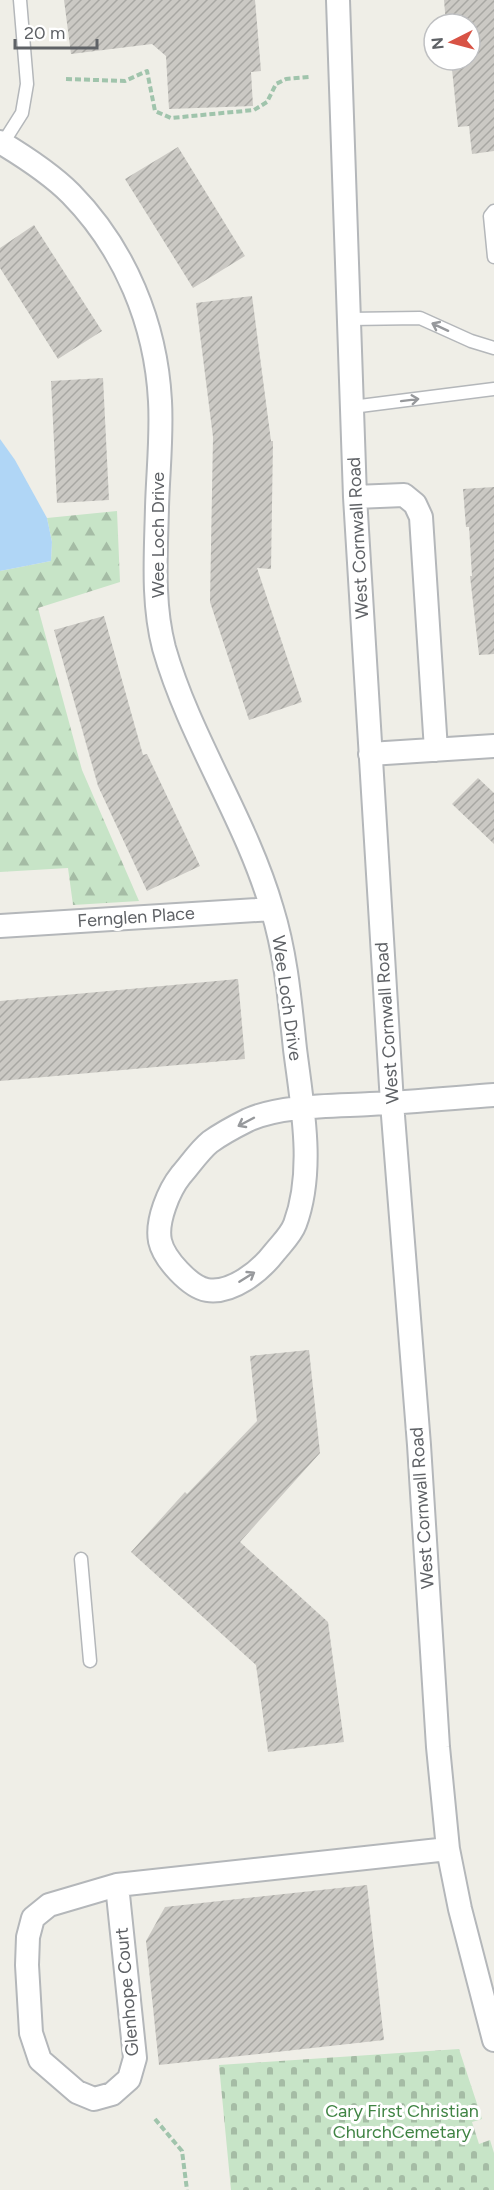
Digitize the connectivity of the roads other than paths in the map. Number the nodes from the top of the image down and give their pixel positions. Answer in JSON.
{"nodes":[{"id":1,"x":20,"y":0,"type":"edge"},
{"id":2,"x":338,"y":0,"type":"edge"},
{"id":3,"x":2,"y":142,"type":"edge"},
{"id":4,"x":494,"y":211,"type":"edge"},
{"id":5,"x":494,"y":257,"type":"edge"},
{"id":6,"x":349,"y":319,"type":"junction"},
{"id":7,"x":494,"y":348,"type":"edge"},
{"id":8,"x":494,"y":390,"type":"edge"},
{"id":9,"x":352,"y":407,"type":"junction"},
{"id":10,"x":355,"y":497,"type":"junction"},
{"id":11,"x":494,"y":746,"type":"edge"},
{"id":12,"x":436,"y":750,"type":"junction"},
{"id":13,"x":369,"y":754,"type":"junction"},
{"id":14,"x":272,"y":909,"type":"junction"},
{"id":15,"x":0,"y":926,"type":"edge"},
{"id":16,"x":494,"y":1095,"type":"edge"},
{"id":17,"x":392,"y":1103,"type":"junction"},
{"id":18,"x":302,"y":1107,"type":"junction"},
{"id":19,"x":81,"y":1559,"type":"dead end"},
{"id":20,"x":90,"y":1661,"type":"dead end"},
{"id":21,"x":448,"y":1849,"type":"junction"},
{"id":22,"x":117,"y":1885,"type":"junction"},
{"id":23,"x":494,"y":2040,"type":"edge"}],
"edges":[{"from":1,"to":3,"type":"lane"},
{"from":2,"to":6,"type":"street","name":"West Cornwall Road"},
{"from":3,"to":14,"type":"street","name":"Wee Loch Drive"},
{"from":4,"to":5,"type":"lane"},
{"from":7,"to":6,"type":"lane","one_way":true},
{"from":6,"to":9,"type":"street","name":"West Cornwall Road"},
{"from":9,"to":8,"type":"lane","one_way":true},
{"from":9,"to":10,"type":"street","name":"West Cornwall Road"},
{"from":10,"to":12,"type":"street"},
{"from":10,"to":13,"type":"street","name":"West Cornwall Road"},
{"from":11,"to":12,"type":"street"},
{"from":12,"to":13,"type":"street"},
{"from":13,"to":17,"type":"street","name":"West Cornwall Road"},
{"from":14,"to":15,"type":"street","name":"Fernglen Place"},
{"from":14,"to":18,"type":"street","name":"Wee Loch Drive"},
{"from":16,"to":17,"type":"street"},
{"from":17,"to":18,"type":"street"},
{"from":17,"to":21,"type":"street","name":"West Cornwall Road"},
{"from":18,"to":18,"type":"street","name":"Wee Loch Drive","one_way":true},
{"from":19,"to":20,"type":"lane"},
{"from":21,"to":22,"type":"street","name":"Glenhope Court"},
{"from":21,"to":23,"type":"street","name":"West Cornwall Road"},
{"from":22,"to":22,"type":"street","name":"Glenhope Court"}]}
